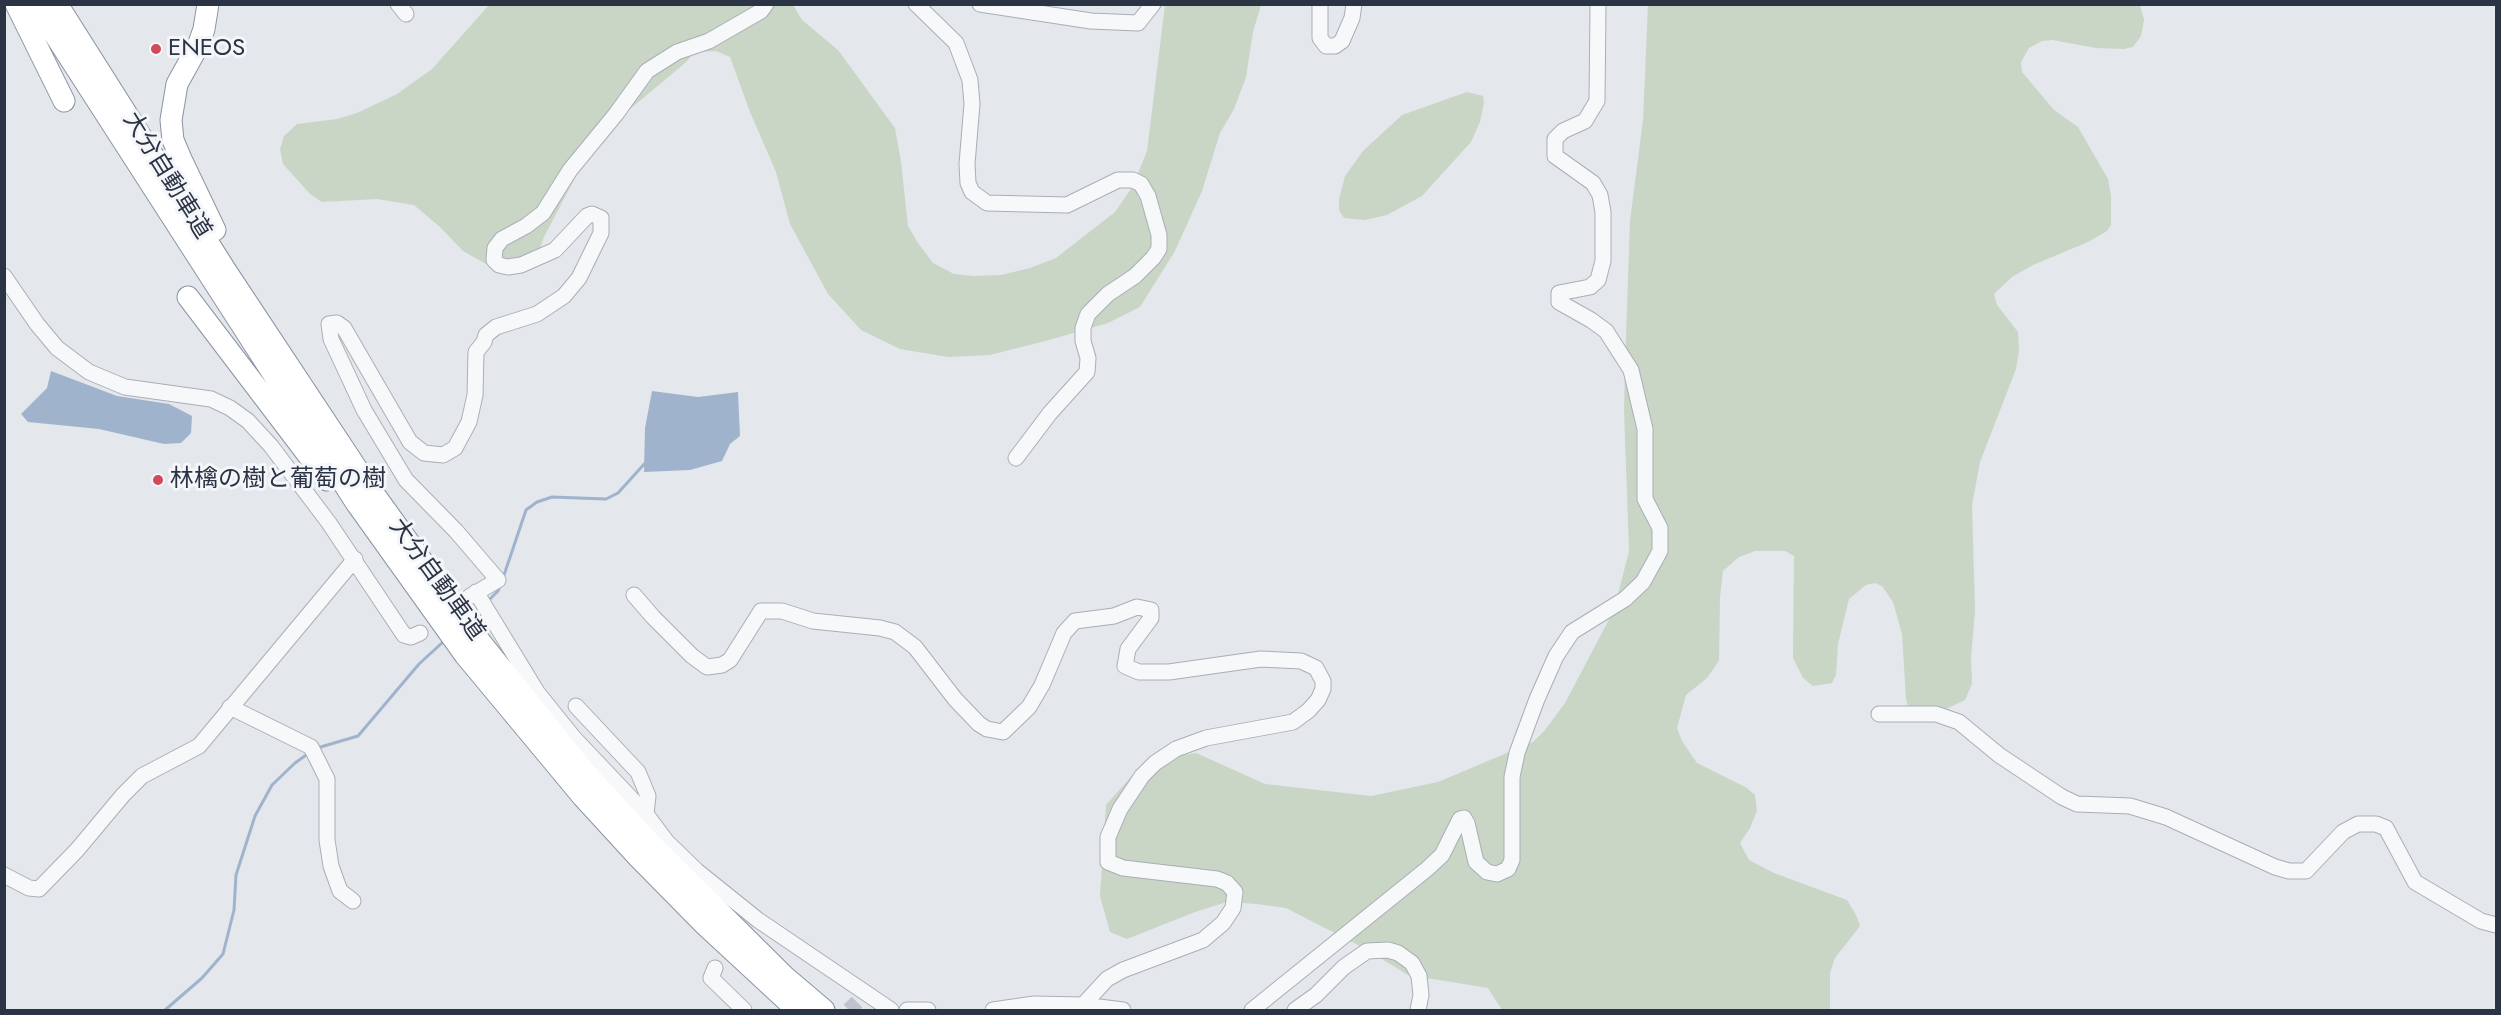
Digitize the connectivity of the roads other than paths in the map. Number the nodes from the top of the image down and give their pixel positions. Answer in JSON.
{"nodes":[{"id":1,"x":16,"y":4,"type":"edge"},
{"id":2,"x":36,"y":4,"type":"edge"},
{"id":3,"x":57,"y":4,"type":"edge"},
{"id":4,"x":208,"y":4,"type":"edge"},
{"id":5,"x":766,"y":4,"type":"edge"},
{"id":6,"x":916,"y":4,"type":"edge"},
{"id":7,"x":980,"y":4,"type":"edge"},
{"id":8,"x":1153,"y":4,"type":"edge"},
{"id":9,"x":1320,"y":4,"type":"edge"},
{"id":10,"x":1354,"y":4,"type":"edge"},
{"id":11,"x":1598,"y":4,"type":"edge"},
{"id":12,"x":64,"y":101,"type":"dead end"},
{"id":13,"x":4,"y":276,"type":"edge"},
{"id":14,"x":188,"y":297,"type":"dead end"},
{"id":15,"x":1016,"y":458,"type":"dead end"},
{"id":16,"x":369,"y":487,"type":"junction"},
{"id":17,"x":355,"y":559,"type":"junction"},
{"id":18,"x":634,"y":596,"type":"dead end"},
{"id":19,"x":420,"y":633,"type":"dead end"},
{"id":20,"x":465,"y":655,"type":"junction"},
{"id":21,"x":230,"y":706,"type":"junction"},
{"id":22,"x":576,"y":706,"type":"dead end"},
{"id":23,"x":1879,"y":714,"type":"dead end"},
{"id":24,"x":646,"y":814,"type":"junction"},
{"id":25,"x":4,"y":875,"type":"edge"},
{"id":26,"x":353,"y":902,"type":"dead end"},
{"id":27,"x":2496,"y":924,"type":"edge"},
{"id":28,"x":715,"y":968,"type":"dead end"},
{"id":29,"x":857,"y":1002,"type":"dead end"},
{"id":30,"x":1083,"y":1005,"type":"junction"},
{"id":31,"x":744,"y":1011,"type":"edge"},
{"id":32,"x":797,"y":1011,"type":"edge"},
{"id":33,"x":824,"y":1011,"type":"edge"},
{"id":34,"x":891,"y":1011,"type":"edge"},
{"id":35,"x":906,"y":1011,"type":"edge"},
{"id":36,"x":928,"y":1011,"type":"edge"},
{"id":37,"x":993,"y":1011,"type":"edge"},
{"id":38,"x":1123,"y":1011,"type":"edge"},
{"id":39,"x":1252,"y":1011,"type":"edge"},
{"id":40,"x":1295,"y":1011,"type":"edge"},
{"id":41,"x":1418,"y":1011,"type":"edge"}],
"edges":[{"from":1,"to":12,"type":"highway"},
{"from":2,"to":20,"type":"highway","name":"大分自動車道"},
{"from":3,"to":16,"type":"highway","name":"大分自動車道"},
{"from":4,"to":16,"type":"highway"},
{"from":5,"to":24,"type":"street"},
{"from":6,"to":15,"type":"street"},
{"from":7,"to":8,"type":"street"},
{"from":9,"to":10,"type":"street"},
{"from":11,"to":39,"type":"street"},
{"from":13,"to":17,"type":"street"},
{"from":14,"to":20,"type":"highway"},
{"from":16,"to":33,"type":"highway","name":"大分自動車道"},
{"from":17,"to":19,"type":"street"},
{"from":17,"to":21,"type":"street"},
{"from":18,"to":30,"type":"street"},
{"from":20,"to":32,"type":"highway","name":"大分自動車道"},
{"from":21,"to":25,"type":"street"},
{"from":21,"to":26,"type":"street"},
{"from":22,"to":24,"type":"street"},
{"from":23,"to":27,"type":"street"},
{"from":24,"to":34,"type":"street"},
{"from":28,"to":31,"type":"street"},
{"from":29,"to":34,"type":"street"},
{"from":30,"to":37,"type":"street"},
{"from":30,"to":38,"type":"street"},
{"from":35,"to":36,"type":"street"},
{"from":40,"to":41,"type":"street"}]}
